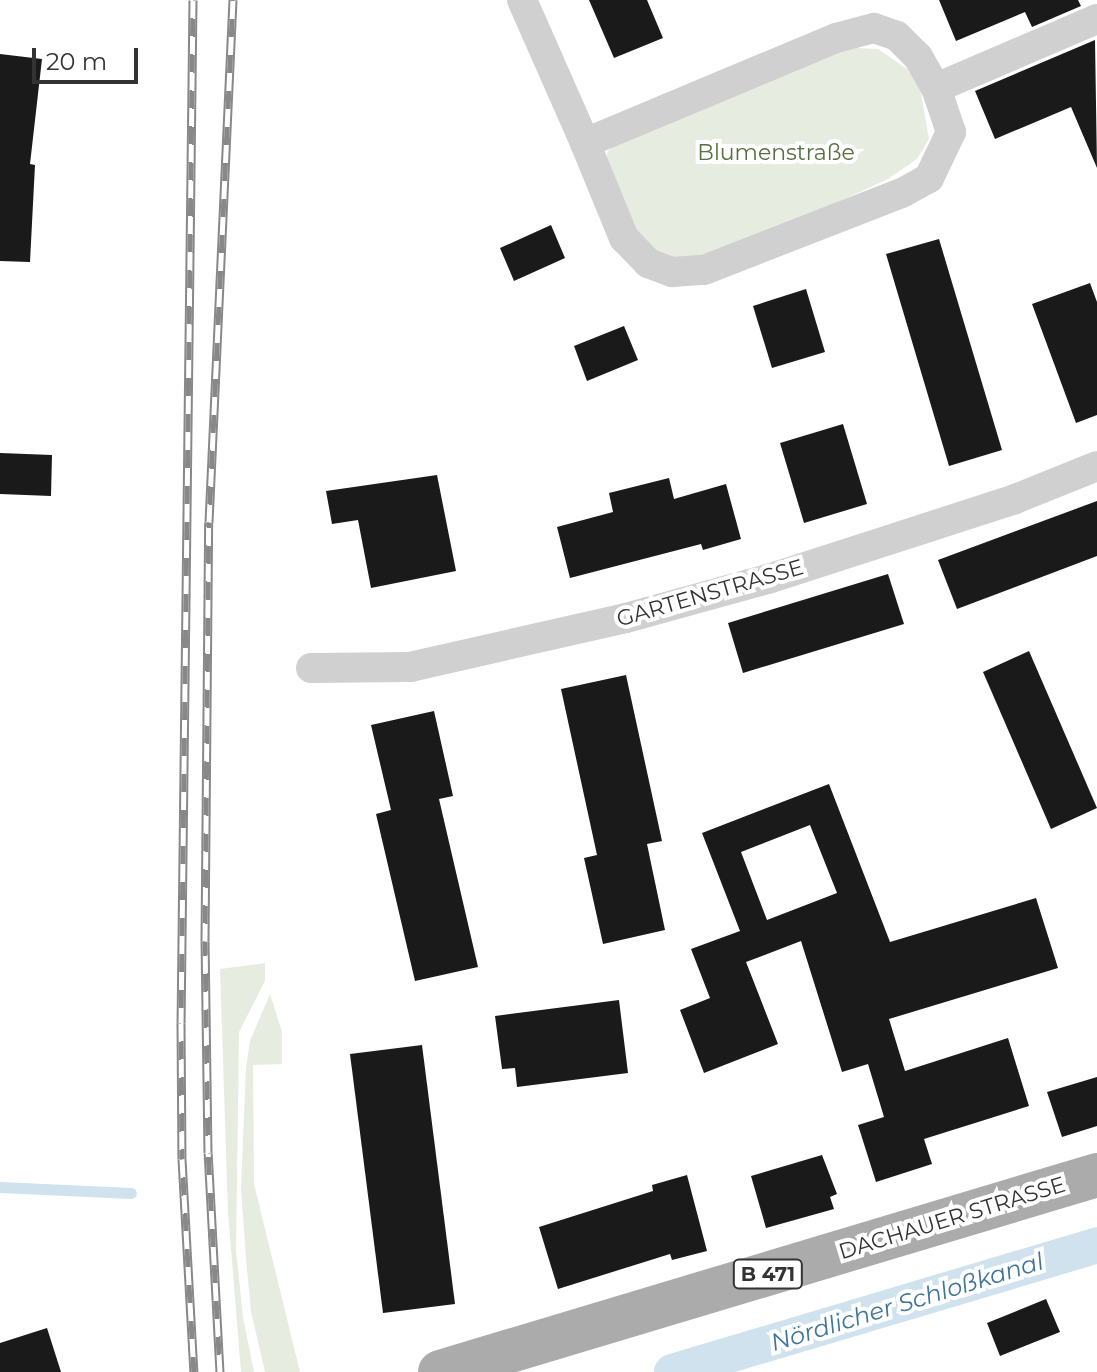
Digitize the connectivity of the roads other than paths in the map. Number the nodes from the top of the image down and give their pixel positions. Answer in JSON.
{"nodes":[{"id":1,"x":522,"y":0,"type":"edge"},
{"id":2,"x":1097,"y":19,"type":"edge"},
{"id":3,"x":936,"y":88,"type":"junction"},
{"id":4,"x":585,"y":143,"type":"junction"},
{"id":5,"x":1097,"y":466,"type":"edge"},
{"id":6,"x":311,"y":668,"type":"dead end"},
{"id":7,"x":1097,"y":1175,"type":"edge"},
{"id":8,"x":440,"y":1372,"type":"edge"}],
"edges":[{"from":1,"to":4,"type":"street"},
{"from":2,"to":3,"type":"street"},
{"from":3,"to":4,"type":"street"},
{"from":3,"to":4,"type":"street"},
{"from":5,"to":6,"type":"street","name":"GARTENSTRASSE"},
{"from":7,"to":8,"type":"main road","name":"DACHAUER STRASSE","number":"B 471"}]}
